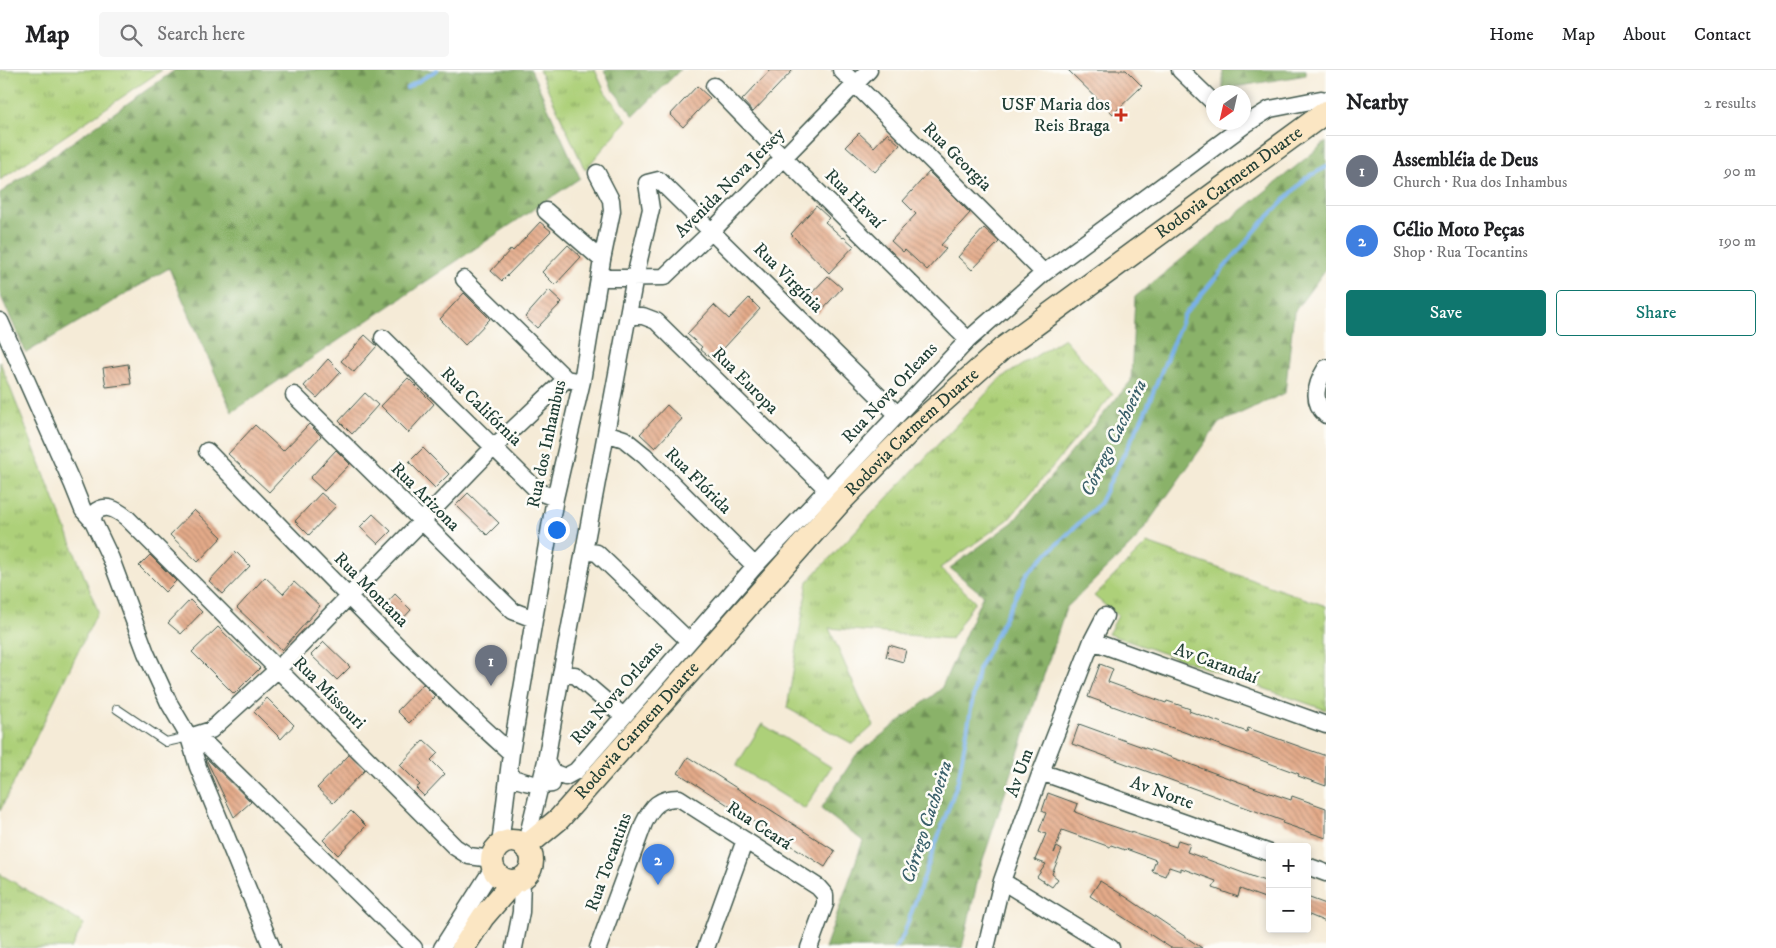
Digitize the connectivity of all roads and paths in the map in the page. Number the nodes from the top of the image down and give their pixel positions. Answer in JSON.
{"nodes":[{"id":1,"x":841,"y":70,"type":"edge"},
{"id":2,"x":868,"y":70,"type":"edge"},
{"id":3,"x":1180,"y":70,"type":"edge"},
{"id":4,"x":855,"y":84,"type":"junction"},
{"id":5,"x":714,"y":86,"type":"dead end"},
{"id":6,"x":1206,"y":95,"type":"edge"},
{"id":7,"x":1326,"y":100,"type":"edge"},
{"id":8,"x":1326,"y":112,"type":"edge"},
{"id":9,"x":1251,"y":119,"type":"edge"},
{"id":10,"x":1235,"y":130,"type":"edge"},
{"id":11,"x":784,"y":158,"type":"junction"},
{"id":12,"x":598,"y":173,"type":"dead end"},
{"id":13,"x":647,"y":183,"type":"joint"},
{"id":14,"x":546,"y":211,"type":"dead end"},
{"id":15,"x":712,"y":231,"type":"junction"},
{"id":16,"x":602,"y":260,"type":"junction"},
{"id":17,"x":1044,"y":273,"type":"junction"},
{"id":18,"x":635,"y":277,"type":"junction"},
{"id":19,"x":599,"y":278,"type":"junction"},
{"id":20,"x":464,"y":279,"type":"dead end"},
{"id":21,"x":629,"y":316,"type":"junction"},
{"id":22,"x":0,"y":321,"type":"edge"},
{"id":23,"x":382,"y":338,"type":"dead end"},
{"id":24,"x":968,"y":340,"type":"junction"},
{"id":25,"x":1326,"y":368,"type":"edge"},
{"id":26,"x":574,"y":380,"type":"junction"},
{"id":27,"x":294,"y":395,"type":"dead end"},
{"id":28,"x":897,"y":414,"type":"junction"},
{"id":29,"x":1326,"y":415,"type":"edge"},
{"id":30,"x":606,"y":433,"type":"junction"},
{"id":31,"x":493,"y":448,"type":"junction"},
{"id":32,"x":206,"y":451,"type":"dead end"},
{"id":33,"x":827,"y":490,"type":"junction"},
{"id":34,"x":555,"y":498,"type":"junction"},
{"id":35,"x":93,"y":522,"type":"junction"},
{"id":36,"x":422,"y":522,"type":"junction"},
{"id":37,"x":585,"y":551,"type":"junction"},
{"id":38,"x":755,"y":566,"type":"junction"},
{"id":39,"x":349,"y":597,"type":"junction"},
{"id":40,"x":1105,"y":616,"type":"dead end"},
{"id":41,"x":534,"y":619,"type":"junction"},
{"id":42,"x":688,"y":641,"type":"junction"},
{"id":43,"x":1092,"y":641,"type":"junction"},
{"id":44,"x":277,"y":670,"type":"junction"},
{"id":45,"x":561,"y":675,"type":"junction"},
{"id":46,"x":117,"y":709,"type":"dead end"},
{"id":47,"x":623,"y":716,"type":"junction"},
{"id":48,"x":1326,"y":725,"type":"edge"},
{"id":49,"x":189,"y":737,"type":"junction"},
{"id":50,"x":511,"y":753,"type":"junction"},
{"id":51,"x":546,"y":761,"type":"junction"},
{"id":52,"x":1041,"y":772,"type":"junction"},
{"id":53,"x":508,"y":776,"type":"junction"},
{"id":54,"x":565,"y":777,"type":"junction"},
{"id":55,"x":541,"y":785,"type":"junction"},
{"id":56,"x":668,"y":798,"type":"joint"},
{"id":57,"x":745,"y":840,"type":"junction"},
{"id":58,"x":1266,"y":852,"type":"edge"},
{"id":59,"x":509,"y":865,"type":"junction"},
{"id":60,"x":1311,"y":867,"type":"edge"},
{"id":61,"x":1326,"y":873,"type":"edge"},
{"id":62,"x":1002,"y":881,"type":"junction"},
{"id":63,"x":483,"y":917,"type":"junction"},
{"id":64,"x":272,"y":948,"type":"edge"},
{"id":65,"x":414,"y":948,"type":"edge"},
{"id":66,"x":442,"y":948,"type":"edge"},
{"id":67,"x":463,"y":948,"type":"edge"},
{"id":68,"x":475,"y":948,"type":"edge"},
{"id":69,"x":514,"y":948,"type":"edge"},
{"id":70,"x":598,"y":948,"type":"edge"},
{"id":71,"x":706,"y":948,"type":"edge"},
{"id":72,"x":809,"y":948,"type":"edge"},
{"id":73,"x":986,"y":948,"type":"edge"},
{"id":74,"x":1111,"y":948,"type":"edge"}],
"edges":[{"from":1,"to":4,"type":"street","name":"Rua Georgia"},
{"from":2,"to":4,"type":"street","name":"Avenida Nova Jersey"},
{"from":3,"to":6,"type":"street"},
{"from":4,"to":11,"type":"street","name":"Avenida Nova Jersey"},
{"from":4,"to":17,"type":"street","name":"Rua Georgia"},
{"from":5,"to":11,"type":"street","name":"Rua Havaí"},
{"from":7,"to":9,"type":"street","name":"Rua Nova Orleans"},
{"from":8,"to":59,"type":"street","name":"Rodovia Carmem Duarte"},
{"from":10,"to":17,"type":"street","name":"Rua Nova Orleans"},
{"from":11,"to":15,"type":"street","name":"Avenida Nova Jersey"},
{"from":11,"to":24,"type":"street","name":"Rua Havaí"},
{"from":12,"to":16,"type":"street","name":"Rua dos Inhambus"},
{"from":13,"to":15,"type":"street","name":"Rua Virgínia"},
{"from":13,"to":18,"type":"street","name":"Rua dos Inhambus"},
{"from":14,"to":16,"type":"street"},
{"from":15,"to":18,"type":"street","name":"Avenida Nova Jersey"},
{"from":15,"to":28,"type":"street","name":"Rua Virgínia"},
{"from":16,"to":19,"type":"street","name":"Rua dos Inhambus"},
{"from":17,"to":24,"type":"street","name":"Rua Nova Orleans"},
{"from":18,"to":19,"type":"street","name":"Avenida Nova Jersey"},
{"from":18,"to":21,"type":"street","name":"Rua dos Inhambus"},
{"from":19,"to":26,"type":"street","name":"Rua dos Inhambus"},
{"from":20,"to":26,"type":"street"},
{"from":21,"to":30,"type":"street","name":"Rua dos Inhambus"},
{"from":21,"to":33,"type":"street","name":"Rua Europa"},
{"from":22,"to":35,"type":"street"},
{"from":23,"to":31,"type":"street","name":"Rua Califórnia"},
{"from":24,"to":28,"type":"street","name":"Rua Nova Orleans"},
{"from":25,"to":29,"type":"street"},
{"from":26,"to":31,"type":"street"},
{"from":26,"to":34,"type":"street","name":"Rua dos Inhambus"},
{"from":27,"to":36,"type":"street","name":"Rua Arizona"},
{"from":28,"to":33,"type":"street","name":"Rua Nova Orleans"},
{"from":30,"to":37,"type":"street","name":"Rua dos Inhambus"},
{"from":30,"to":38,"type":"street","name":"Rua Flórida"},
{"from":31,"to":34,"type":"street","name":"Rua Califórnia"},
{"from":31,"to":36,"type":"street"},
{"from":32,"to":39,"type":"street","name":"Rua Montana"},
{"from":33,"to":38,"type":"street","name":"Rua Nova Orleans"},
{"from":34,"to":41,"type":"street","name":"Rua dos Inhambus"},
{"from":35,"to":44,"type":"street","name":"Rua Missouri"},
{"from":35,"to":49,"type":"street"},
{"from":36,"to":39,"type":"street"},
{"from":36,"to":41,"type":"street","name":"Rua Arizona"},
{"from":37,"to":42,"type":"street"},
{"from":37,"to":45,"type":"street","name":"Rua dos Inhambus"},
{"from":38,"to":42,"type":"street","name":"Rua Nova Orleans"},
{"from":39,"to":44,"type":"street"},
{"from":39,"to":50,"type":"street","name":"Rua Montana"},
{"from":40,"to":43,"type":"street","name":"Av Um"},
{"from":41,"to":50,"type":"street","name":"Rua dos Inhambus"},
{"from":42,"to":47,"type":"street","name":"Rua Nova Orleans"},
{"from":43,"to":48,"type":"street","name":"Av Carandaí"},
{"from":43,"to":52,"type":"street","name":"Av Um"},
{"from":44,"to":49,"type":"street"},
{"from":44,"to":59,"type":"street","name":"Rua Missouri"},
{"from":45,"to":47,"type":"street"},
{"from":45,"to":51,"type":"street","name":"Rua dos Inhambus"},
{"from":46,"to":49,"type":"lane"},
{"from":47,"to":54,"type":"street","name":"Rua Nova Orleans"},
{"from":49,"to":64,"type":"street"},
{"from":49,"to":65,"type":"street"},
{"from":50,"to":53,"type":"street","name":"Rua dos Inhambus"},
{"from":51,"to":54,"type":"street"},
{"from":51,"to":55,"type":"street","name":"Rua dos Inhambus"},
{"from":52,"to":58,"type":"street","name":"Av Norte"},
{"from":52,"to":62,"type":"street","name":"Av Um"},
{"from":53,"to":55,"type":"street"},
{"from":53,"to":59,"type":"street","name":"Rua dos Inhambus"},
{"from":54,"to":55,"type":"street"},
{"from":55,"to":59,"type":"street","name":"Rua dos Inhambus"},
{"from":56,"to":57,"type":"street","name":"Rua Ceará"},
{"from":56,"to":70,"type":"street","name":"Rua Tocantins"},
{"from":57,"to":71,"type":"street"},
{"from":57,"to":72,"type":"street","name":"Rua Ceará"},
{"from":59,"to":63,"type":"street","name":"Rodovia Carmem Duarte"},
{"from":59,"to":66,"type":"street"},
{"from":59,"to":69,"type":"street","name":"Rua dos Inhambus"},
{"from":60,"to":61,"type":"street"},
{"from":62,"to":73,"type":"street","name":"Av Um"},
{"from":62,"to":74,"type":"street"},
{"from":63,"to":67,"type":"street","name":"Rodovia Carmem Duarte"},
{"from":63,"to":68,"type":"street"}]}
